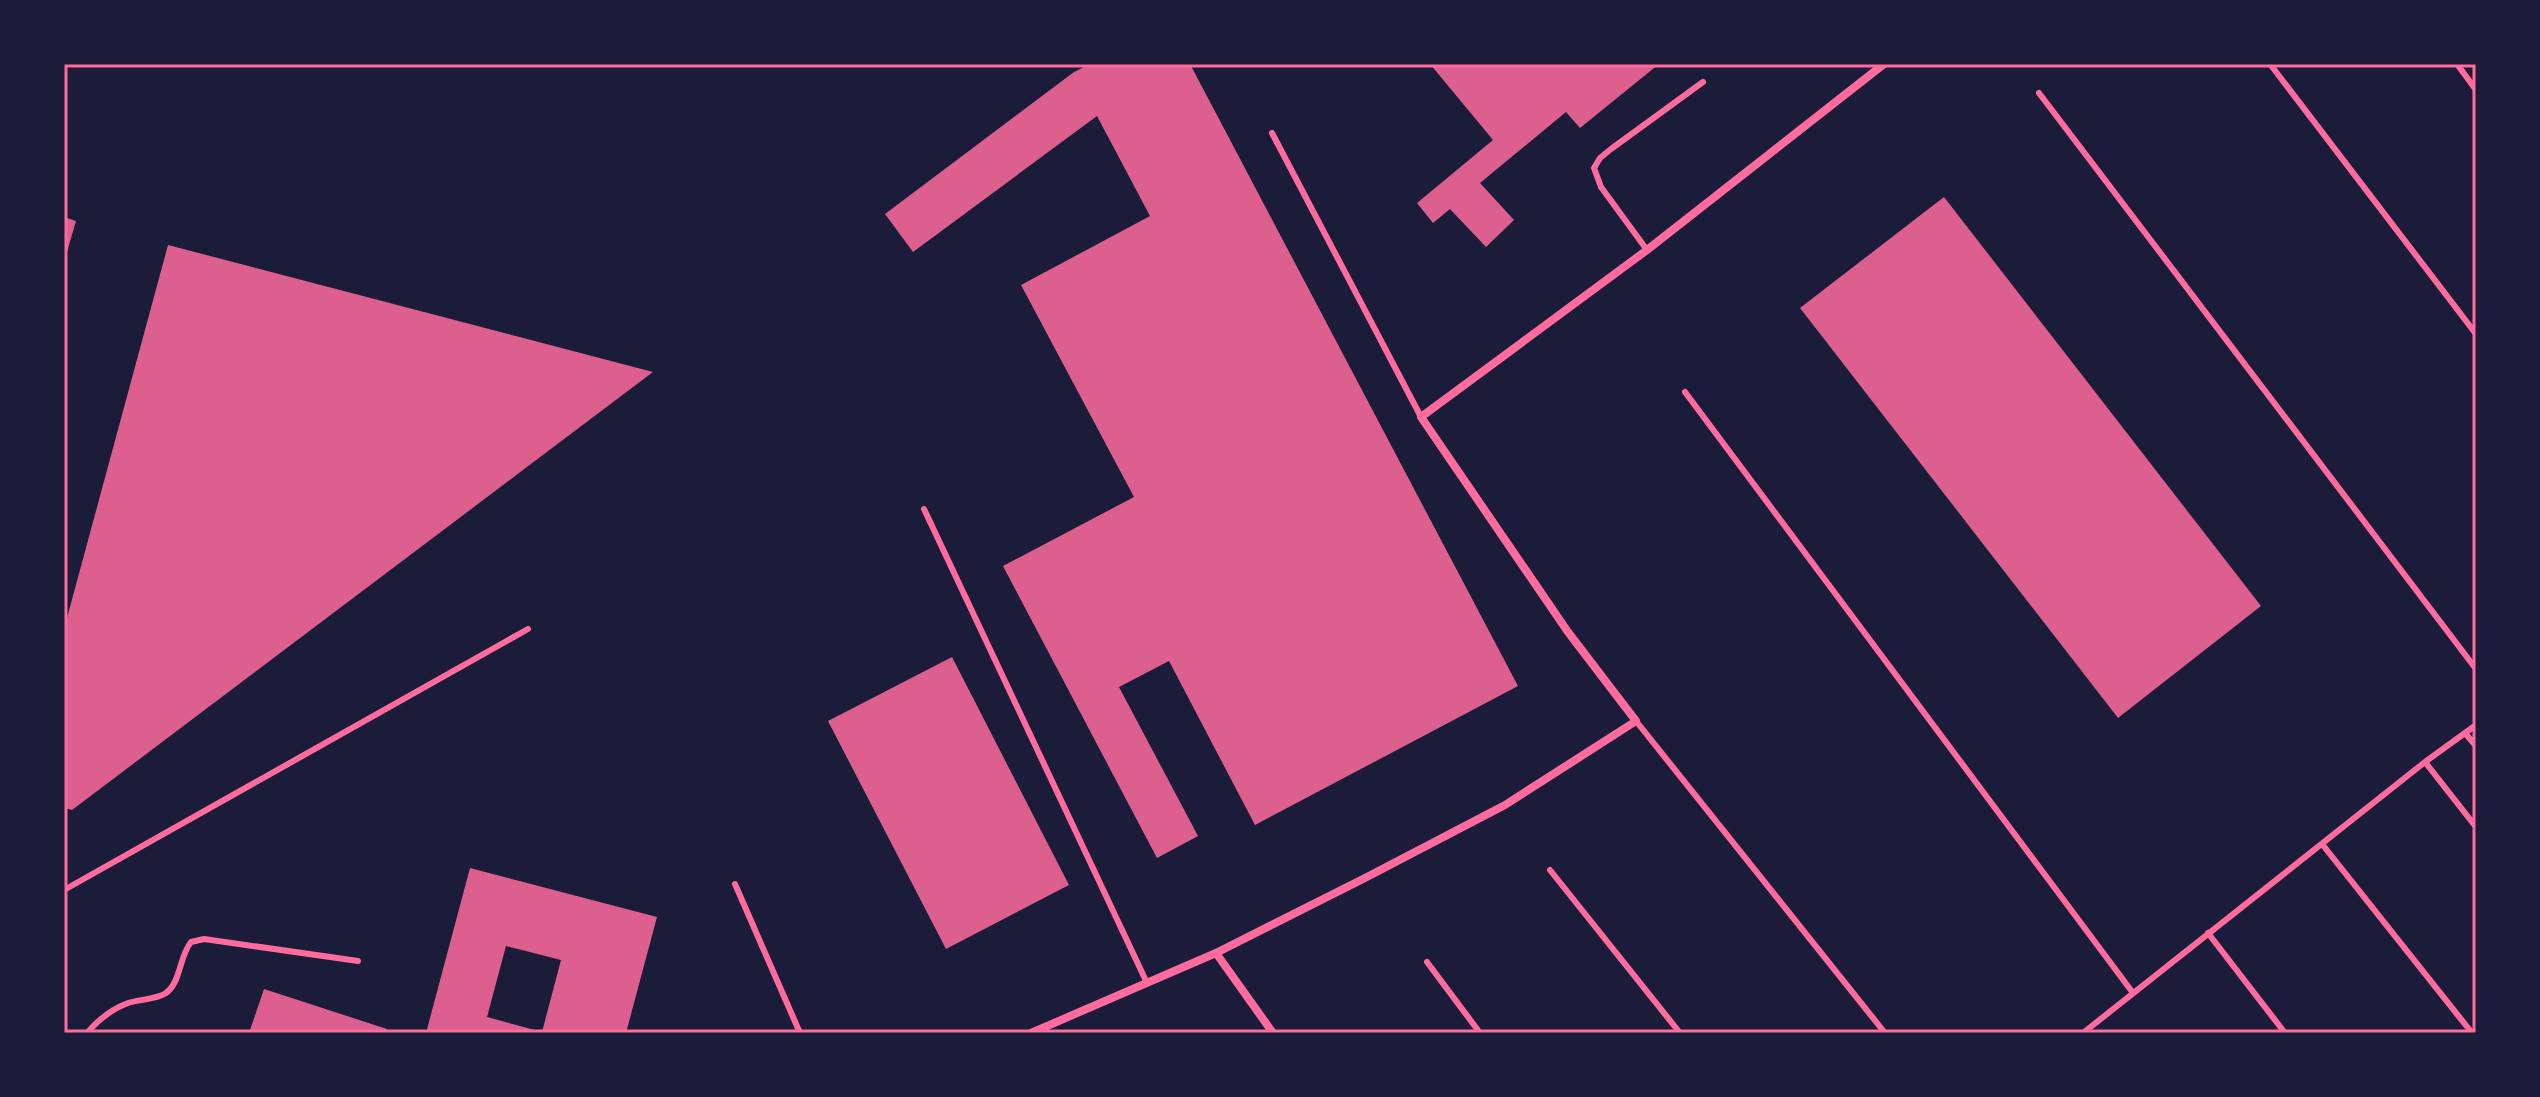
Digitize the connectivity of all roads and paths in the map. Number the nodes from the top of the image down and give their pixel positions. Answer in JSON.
{"nodes":[{"id":1,"x":1884,"y":64,"type":"edge"},
{"id":2,"x":2270,"y":64,"type":"edge"},
{"id":3,"x":2457,"y":64,"type":"edge"},
{"id":4,"x":1703,"y":82,"type":"dead end"},
{"id":5,"x":2476,"y":90,"type":"edge"},
{"id":6,"x":2039,"y":93,"type":"dead end"},
{"id":7,"x":1272,"y":133,"type":"dead end"},
{"id":8,"x":1647,"y":250,"type":"junction"},
{"id":9,"x":2476,"y":334,"type":"edge"},
{"id":10,"x":1685,"y":392,"type":"dead end"},
{"id":11,"x":1421,"y":417,"type":"junction"},
{"id":12,"x":924,"y":509,"type":"dead end"},
{"id":13,"x":528,"y":629,"type":"dead end"},
{"id":14,"x":2476,"y":669,"type":"edge"},
{"id":15,"x":1636,"y":721,"type":"junction"},
{"id":16,"x":2476,"y":725,"type":"edge"},
{"id":17,"x":2465,"y":733,"type":"junction"},
{"id":18,"x":2476,"y":746,"type":"edge"},
{"id":19,"x":2425,"y":762,"type":"junction"},
{"id":20,"x":2476,"y":827,"type":"edge"},
{"id":21,"x":2322,"y":844,"type":"junction"},
{"id":22,"x":1550,"y":870,"type":"dead end"},
{"id":23,"x":735,"y":884,"type":"dead end"},
{"id":24,"x":64,"y":890,"type":"edge"},
{"id":25,"x":2208,"y":933,"type":"junction"},
{"id":26,"x":1216,"y":953,"type":"junction"},
{"id":27,"x":358,"y":961,"type":"dead end"},
{"id":28,"x":1427,"y":962,"type":"dead end"},
{"id":29,"x":1147,"y":983,"type":"junction"},
{"id":30,"x":2133,"y":993,"type":"junction"},
{"id":31,"x":2092,"y":1030,"type":"edge"},
{"id":32,"x":87,"y":1033,"type":"edge"},
{"id":33,"x":800,"y":1033,"type":"edge"},
{"id":34,"x":1031,"y":1033,"type":"edge"},
{"id":35,"x":1273,"y":1033,"type":"edge"},
{"id":36,"x":1480,"y":1033,"type":"edge"},
{"id":37,"x":1680,"y":1033,"type":"edge"},
{"id":38,"x":1885,"y":1033,"type":"edge"},
{"id":39,"x":2083,"y":1033,"type":"edge"},
{"id":40,"x":2285,"y":1033,"type":"edge"},
{"id":41,"x":2472,"y":1033,"type":"edge"}],
"edges":[{"from":1,"to":8,"type":"street"},
{"from":2,"to":9,"type":"lane"},
{"from":3,"to":5,"type":"lane"},
{"from":4,"to":8,"type":"lane"},
{"from":6,"to":14,"type":"lane"},
{"from":7,"to":11,"type":"lane"},
{"from":8,"to":11,"type":"street"},
{"from":10,"to":30,"type":"lane"},
{"from":11,"to":15,"type":"street"},
{"from":12,"to":29,"type":"lane"},
{"from":13,"to":24,"type":"lane"},
{"from":15,"to":26,"type":"street"},
{"from":15,"to":38,"type":"lane"},
{"from":16,"to":17,"type":"lane"},
{"from":17,"to":18,"type":"lane"},
{"from":17,"to":19,"type":"lane"},
{"from":19,"to":20,"type":"lane"},
{"from":19,"to":21,"type":"lane"},
{"from":21,"to":25,"type":"lane"},
{"from":21,"to":41,"type":"lane"},
{"from":22,"to":37,"type":"lane"},
{"from":23,"to":33,"type":"lane"},
{"from":25,"to":30,"type":"lane"},
{"from":25,"to":40,"type":"lane"},
{"from":26,"to":29,"type":"street"},
{"from":26,"to":35,"type":"street"},
{"from":27,"to":32,"type":"lane"},
{"from":28,"to":36,"type":"lane"},
{"from":29,"to":34,"type":"street"},
{"from":30,"to":31,"type":"lane"},
{"from":31,"to":39,"type":"lane"}]}
